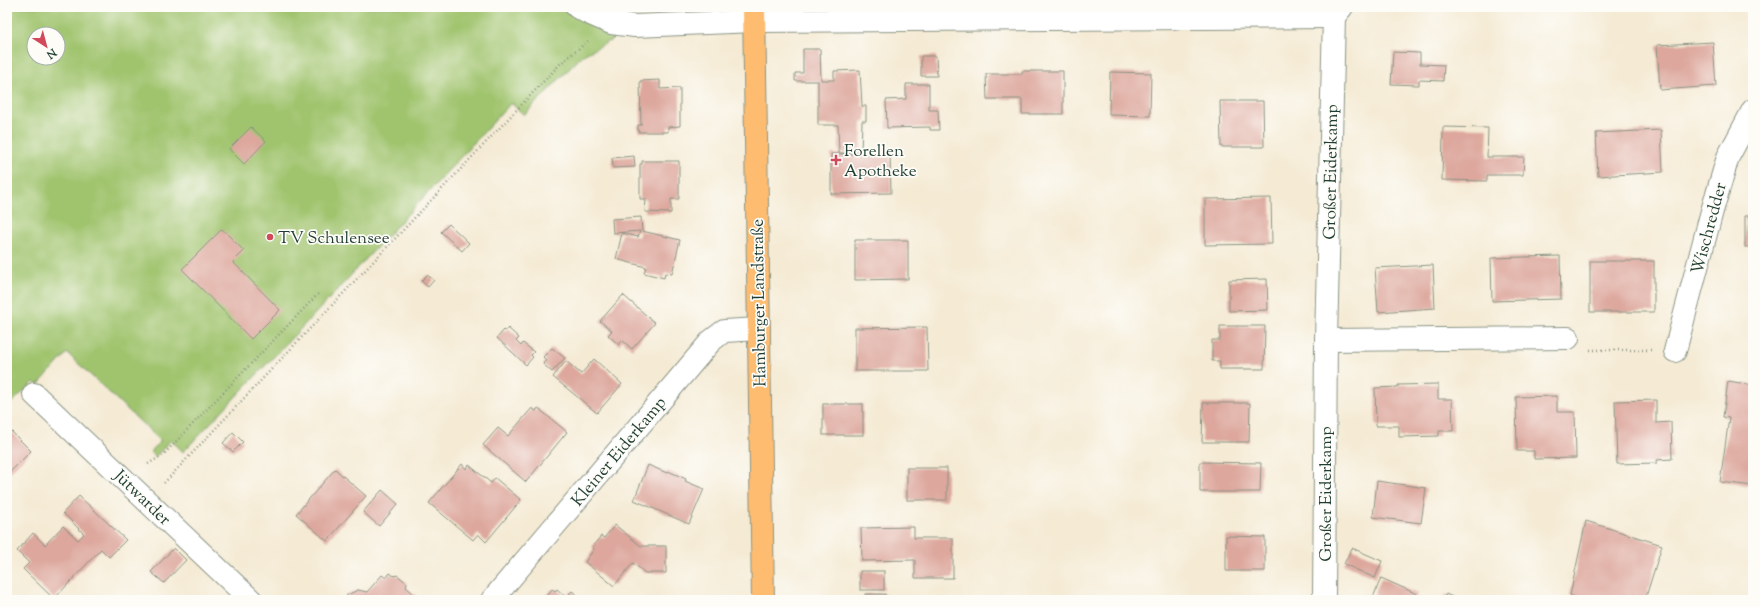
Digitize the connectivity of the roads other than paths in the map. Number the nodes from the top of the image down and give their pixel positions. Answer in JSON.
{"nodes":[{"id":1,"x":577,"y":7,"type":"edge"},
{"id":2,"x":1338,"y":12,"type":"edge"},
{"id":3,"x":754,"y":14,"type":"edge"},
{"id":4,"x":1753,"y":110,"type":"edge"},
{"id":5,"x":759,"y":329,"type":"junction"},
{"id":6,"x":1568,"y":338,"type":"road end"},
{"id":7,"x":1326,"y":340,"type":"junction"},
{"id":8,"x":1675,"y":351,"type":"road end"},
{"id":9,"x":34,"y":394,"type":"dead end"},
{"id":10,"x":251,"y":600,"type":"edge"},
{"id":11,"x":492,"y":600,"type":"edge"},
{"id":12,"x":763,"y":600,"type":"edge"},
{"id":13,"x":1324,"y":600,"type":"edge"}],
"edges":[{"from":1,"to":3,"type":"street"},
{"from":2,"to":3,"type":"street"},
{"from":2,"to":7,"type":"street","name":"Großer Eiderkamp"},
{"from":3,"to":5,"type":"main road","name":"Hamburger Landstraße"},
{"from":4,"to":8,"type":"street","name":"Wischredder"},
{"from":5,"to":11,"type":"street","name":"Kleiner Eiderkamp"},
{"from":5,"to":12,"type":"main road","name":"Hamburger Landstraße"},
{"from":6,"to":7,"type":"street"},
{"from":7,"to":13,"type":"street","name":"Großer Eiderkamp"},
{"from":9,"to":10,"type":"street","name":"Jütwarder"}]}
